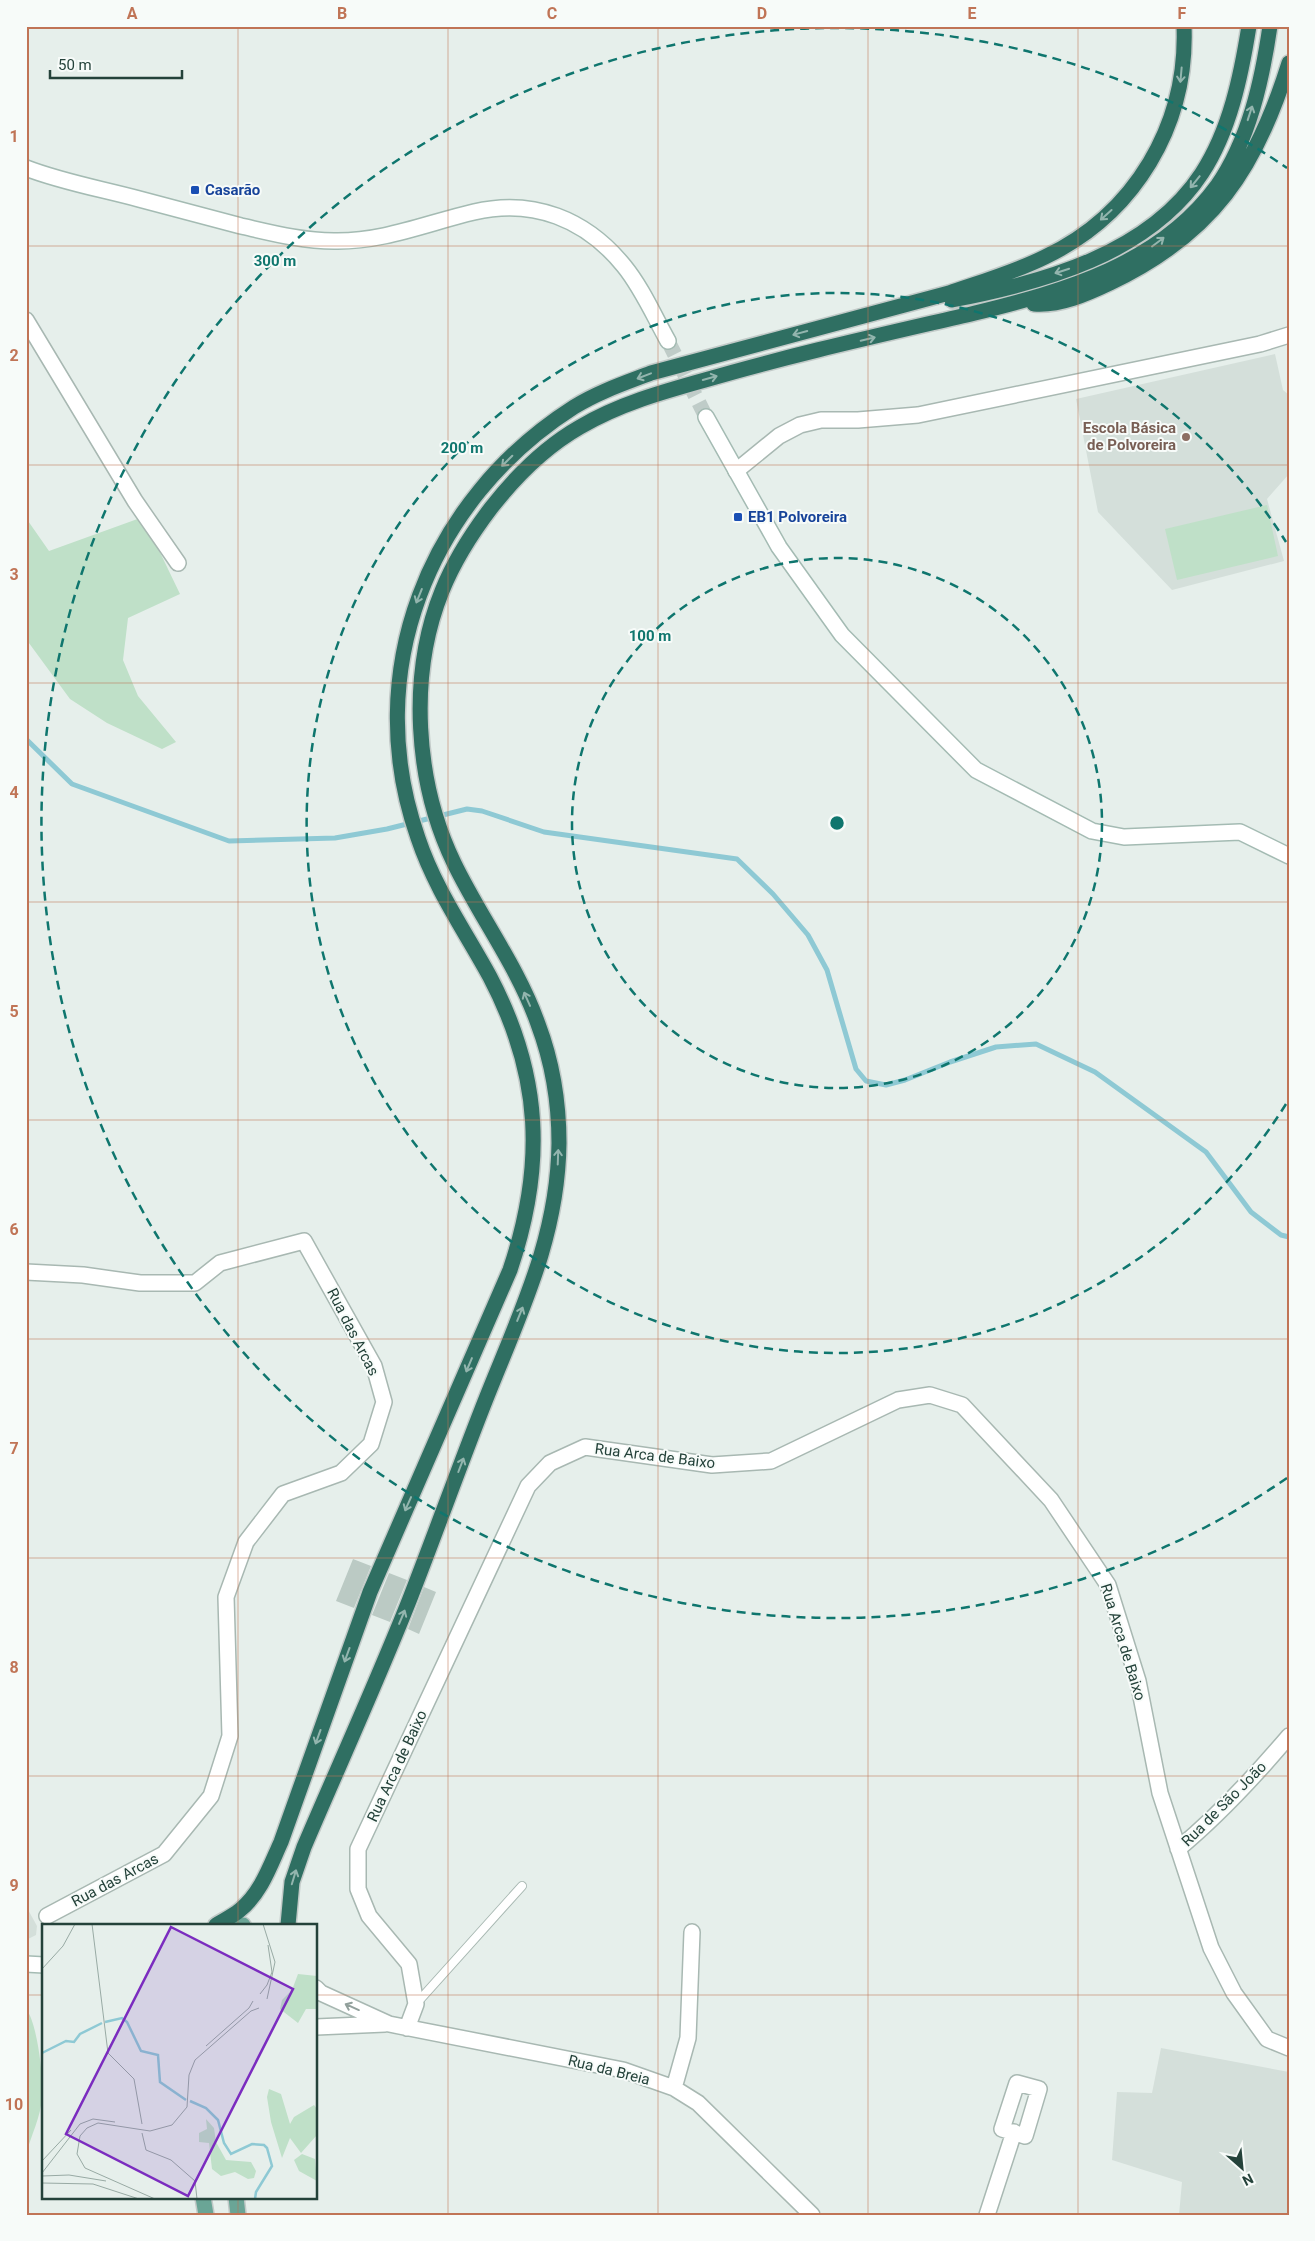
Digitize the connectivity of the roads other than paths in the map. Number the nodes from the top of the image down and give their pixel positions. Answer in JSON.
{"nodes":[{"id":1,"x":1184,"y":26,"type":"edge"},
{"id":2,"x":1249,"y":26,"type":"edge"},
{"id":3,"x":1270,"y":26,"type":"edge"},
{"id":4,"x":1289,"y":63,"type":"edge"},
{"id":5,"x":26,"y":168,"type":"edge"},
{"id":6,"x":1018,"y":303,"type":"junction"},
{"id":7,"x":26,"y":320,"type":"edge"},
{"id":8,"x":847,"y":320,"type":"junction"},
{"id":9,"x":1289,"y":335,"type":"edge"},
{"id":10,"x":668,"y":341,"type":"tunnel mouth"},
{"id":11,"x":706,"y":416,"type":"tunnel mouth"},
{"id":12,"x":736,"y":471,"type":"junction"},
{"id":13,"x":178,"y":562,"type":"dead end"},
{"id":14,"x":1289,"y":856,"type":"edge"},
{"id":15,"x":26,"y":1272,"type":"edge"},
{"id":16,"x":1289,"y":1736,"type":"edge"},
{"id":17,"x":1178,"y":1849,"type":"junction"},
{"id":18,"x":522,"y":1886,"type":"dead end"},
{"id":19,"x":47,"y":1916,"type":"dead end"},
{"id":20,"x":218,"y":1924,"type":"edge"},
{"id":21,"x":288,"y":1924,"type":"edge"},
{"id":22,"x":692,"y":1932,"type":"dead end"},
{"id":23,"x":26,"y":1964,"type":"edge"},
{"id":24,"x":42,"y":1965,"type":"edge"},
{"id":25,"x":318,"y":1990,"type":"edge"},
{"id":26,"x":416,"y":2004,"type":"junction"},
{"id":27,"x":389,"y":2024,"type":"junction"},
{"id":28,"x":318,"y":2027,"type":"edge"},
{"id":29,"x":407,"y":2028,"type":"junction"},
{"id":30,"x":1289,"y":2048,"type":"edge"},
{"id":31,"x":674,"y":2088,"type":"junction"},
{"id":32,"x":1014,"y":2132,"type":"dead end"},
{"id":33,"x":203,"y":2198,"type":"edge"},
{"id":34,"x":236,"y":2198,"type":"edge"},
{"id":35,"x":206,"y":2215,"type":"edge"},
{"id":36,"x":238,"y":2215,"type":"edge"},
{"id":37,"x":812,"y":2215,"type":"edge"},
{"id":38,"x":987,"y":2215,"type":"edge"}],
"edges":[{"from":1,"to":8,"type":"highway","one_way":true},
{"from":2,"to":8,"type":"highway","one_way":true},
{"from":6,"to":3,"type":"highway","one_way":true},
{"from":4,"to":6,"type":"highway"},
{"from":5,"to":10,"type":"street"},
{"from":21,"to":6,"type":"highway","one_way":true},
{"from":7,"to":13,"type":"street"},
{"from":8,"to":20,"type":"highway","one_way":true},
{"from":9,"to":12,"type":"street"},
{"from":11,"to":12,"type":"street"},
{"from":12,"to":14,"type":"street"},
{"from":15,"to":19,"type":"street","name":"Rua das Arcas"},
{"from":16,"to":17,"type":"street","name":"Rua de São João"},
{"from":17,"to":26,"type":"street","name":"Rua Arca de Baixo"},
{"from":17,"to":30,"type":"street","name":"Rua Arca de Baixo"},
{"from":18,"to":26,"type":"lane"},
{"from":22,"to":31,"type":"street"},
{"from":23,"to":24,"type":"street"},
{"from":27,"to":25,"type":"street","name":"Rua da Breia","one_way":true},
{"from":26,"to":29,"type":"street"},
{"from":27,"to":28,"type":"street","name":"Rua da Breia"},
{"from":27,"to":29,"type":"street","name":"Rua da Breia"},
{"from":29,"to":31,"type":"street","name":"Rua da Breia"},
{"from":31,"to":37,"type":"street","name":"Rua da Breia"},
{"from":32,"to":38,"type":"street"},
{"from":33,"to":35,"type":"main road"},
{"from":34,"to":36,"type":"main road"}]}
